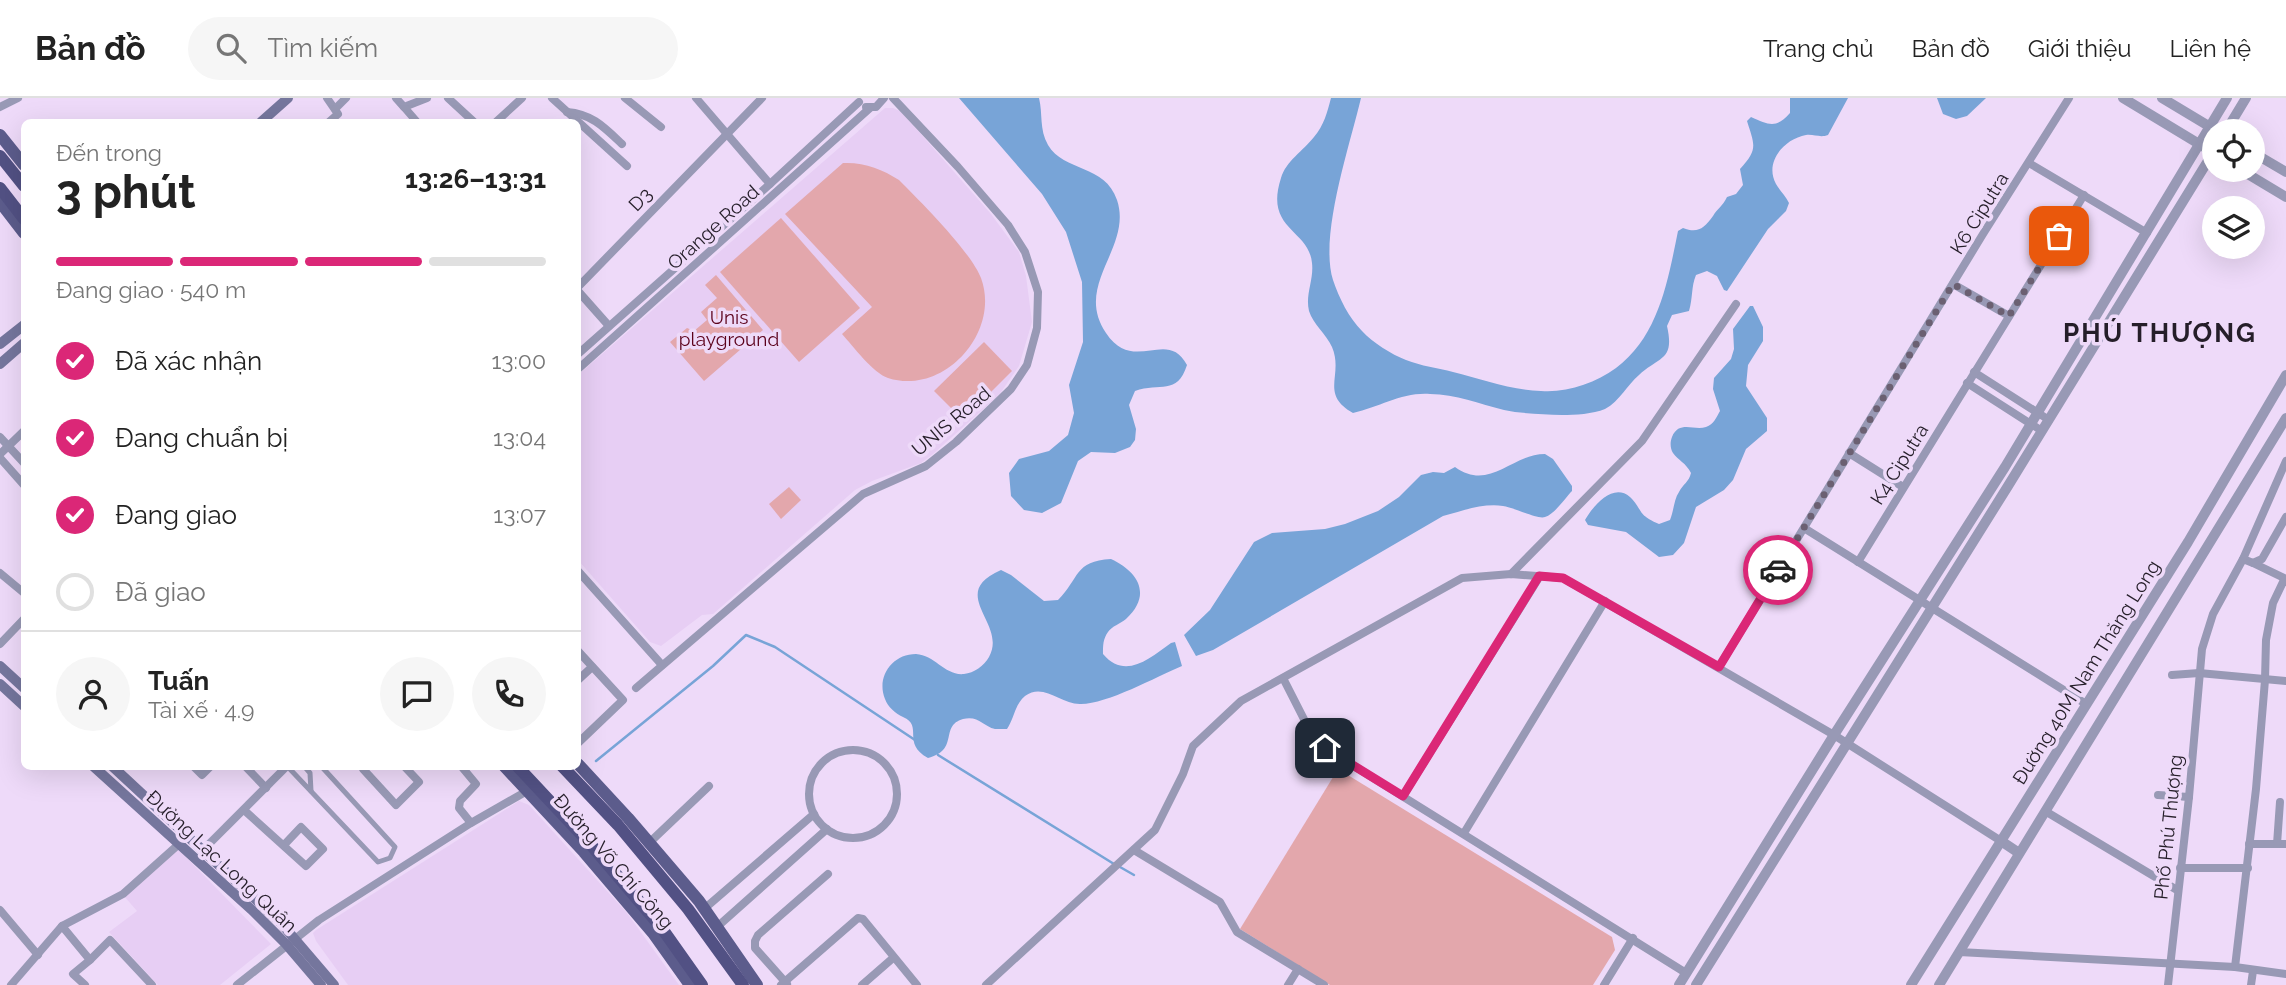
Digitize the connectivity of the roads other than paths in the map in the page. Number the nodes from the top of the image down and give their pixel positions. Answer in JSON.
{"nodes":[{"id":1,"x":18,"y":98,"type":"edge"},
{"id":2,"x":288,"y":98,"type":"edge"},
{"id":3,"x":327,"y":98,"type":"edge"},
{"id":4,"x":346,"y":98,"type":"edge"},
{"id":5,"x":396,"y":98,"type":"edge"},
{"id":6,"x":427,"y":98,"type":"edge"},
{"id":7,"x":448,"y":98,"type":"edge"},
{"id":8,"x":522,"y":98,"type":"edge"},
{"id":9,"x":552,"y":98,"type":"edge"},
{"id":10,"x":625,"y":98,"type":"edge"},
{"id":11,"x":696,"y":98,"type":"edge"},
{"id":12,"x":762,"y":98,"type":"edge"},
{"id":13,"x":884,"y":98,"type":"edge"},
{"id":14,"x":893,"y":98,"type":"edge"},
{"id":15,"x":2069,"y":98,"type":"edge"},
{"id":16,"x":2123,"y":98,"type":"edge"},
{"id":17,"x":2227,"y":98,"type":"edge"},
{"id":18,"x":2246,"y":98,"type":"edge"},
{"id":19,"x":2163,"y":99,"type":"edge"},
{"id":20,"x":858,"y":100,"type":"edge"},
{"id":21,"x":0,"y":107,"type":"edge"},
{"id":22,"x":404,"y":107,"type":"junction"},
{"id":23,"x":870,"y":108,"type":"junction"},
{"id":24,"x":335,"y":109,"type":"junction"},
{"id":25,"x":567,"y":112,"type":"junction"},
{"id":26,"x":2154,"y":117,"type":"junction"},
{"id":27,"x":264,"y":119,"type":"edge"},
{"id":28,"x":332,"y":119,"type":"edge"},
{"id":29,"x":413,"y":119,"type":"edge"},
{"id":30,"x":471,"y":119,"type":"edge"},
{"id":31,"x":499,"y":119,"type":"edge"},
{"id":32,"x":575,"y":119,"type":"edge"},
{"id":33,"x":2218,"y":119,"type":"edge"},
{"id":34,"x":2233,"y":119,"type":"edge"},
{"id":35,"x":2202,"y":122,"type":"edge"},
{"id":36,"x":581,"y":125,"type":"edge"},
{"id":37,"x":661,"y":127,"type":"dead end"},
{"id":38,"x":726,"y":134,"type":"junction"},
{"id":39,"x":0,"y":135,"type":"edge"},
{"id":40,"x":2202,"y":141,"type":"edge"},
{"id":41,"x":621,"y":144,"type":"dead end"},
{"id":42,"x":2199,"y":144,"type":"junction"},
{"id":43,"x":2202,"y":146,"type":"edge"},
{"id":44,"x":0,"y":156,"type":"edge"},
{"id":45,"x":2265,"y":160,"type":"edge"},
{"id":46,"x":21,"y":161,"type":"edge"},
{"id":47,"x":2029,"y":163,"type":"junction"},
{"id":48,"x":627,"y":166,"type":"dead end"},
{"id":49,"x":2202,"y":170,"type":"edge"},
{"id":50,"x":2286,"y":172,"type":"edge"},
{"id":51,"x":21,"y":182,"type":"edge"},
{"id":52,"x":2261,"y":182,"type":"edge"},
{"id":53,"x":770,"y":184,"type":"junction"},
{"id":54,"x":0,"y":188,"type":"edge"},
{"id":55,"x":2084,"y":195,"type":"junction"},
{"id":56,"x":2286,"y":197,"type":"edge"},
{"id":57,"x":0,"y":202,"type":"edge"},
{"id":58,"x":21,"y":215,"type":"edge"},
{"id":59,"x":21,"y":229,"type":"edge"},
{"id":60,"x":2147,"y":233,"type":"junction"},
{"id":61,"x":1953,"y":284,"type":"junction"},
{"id":62,"x":581,"y":286,"type":"edge"},
{"id":63,"x":581,"y":292,"type":"edge"},
{"id":64,"x":1736,"y":304,"type":"dead end"},
{"id":65,"x":2009,"y":316,"type":"junction"},
{"id":66,"x":610,"y":326,"type":"junction"},
{"id":67,"x":21,"y":328,"type":"edge"},
{"id":68,"x":0,"y":344,"type":"edge"},
{"id":69,"x":21,"y":346,"type":"edge"},
{"id":70,"x":581,"y":351,"type":"edge"},
{"id":71,"x":0,"y":364,"type":"edge"},
{"id":72,"x":581,"y":366,"type":"edge"},
{"id":73,"x":1974,"y":372,"type":"junction"},
{"id":74,"x":2286,"y":375,"type":"edge"},
{"id":75,"x":1967,"y":383,"type":"junction"},
{"id":76,"x":2037,"y":413,"type":"junction"},
{"id":77,"x":2286,"y":418,"type":"edge"},
{"id":78,"x":2049,"y":420,"type":"junction"},
{"id":79,"x":2031,"y":424,"type":"junction"},
{"id":80,"x":2042,"y":431,"type":"junction"},
{"id":81,"x":21,"y":434,"type":"edge"},
{"id":82,"x":0,"y":438,"type":"edge"},
{"id":83,"x":8,"y":446,"type":"junction"},
{"id":84,"x":1849,"y":453,"type":"junction"},
{"id":85,"x":0,"y":456,"type":"edge"},
{"id":86,"x":21,"y":460,"type":"edge"},
{"id":87,"x":2286,"y":461,"type":"edge"},
{"id":88,"x":21,"y":481,"type":"edge"},
{"id":89,"x":1903,"y":487,"type":"junction"},
{"id":90,"x":2286,"y":517,"type":"edge"},
{"id":91,"x":1804,"y":528,"type":"junction"},
{"id":92,"x":2243,"y":559,"type":"junction"},
{"id":93,"x":1857,"y":562,"type":"junction"},
{"id":94,"x":2253,"y":563,"type":"junction"},
{"id":95,"x":0,"y":573,"type":"edge"},
{"id":96,"x":581,"y":574,"type":"edge"},
{"id":97,"x":1511,"y":574,"type":"junction"},
{"id":98,"x":1539,"y":576,"type":"junction"},
{"id":99,"x":2286,"y":580,"type":"edge"},
{"id":100,"x":21,"y":590,"type":"edge"},
{"id":101,"x":1605,"y":601,"type":"junction"},
{"id":102,"x":1920,"y":602,"type":"junction"},
{"id":103,"x":1931,"y":609,"type":"junction"},
{"id":104,"x":21,"y":621,"type":"edge"},
{"id":105,"x":2,"y":637,"type":"edge"},
{"id":106,"x":581,"y":654,"type":"edge"},
{"id":107,"x":662,"y":665,"type":"junction"},
{"id":108,"x":0,"y":666,"type":"edge"},
{"id":109,"x":592,"y":667,"type":"junction"},
{"id":110,"x":1719,"y":667,"type":"junction"},
{"id":111,"x":2199,"y":673,"type":"junction"},
{"id":112,"x":2172,"y":675,"type":"dead end"},
{"id":113,"x":581,"y":677,"type":"edge"},
{"id":114,"x":1283,"y":678,"type":"junction"},
{"id":115,"x":2265,"y":680,"type":"junction"},
{"id":116,"x":2286,"y":681,"type":"edge"},
{"id":117,"x":0,"y":684,"type":"edge"},
{"id":118,"x":21,"y":685,"type":"edge"},
{"id":119,"x":636,"y":688,"type":"dead end"},
{"id":120,"x":21,"y":703,"type":"edge"},
{"id":121,"x":2086,"y":704,"type":"junction"},
{"id":122,"x":1834,"y":735,"type":"junction"},
{"id":123,"x":581,"y":740,"type":"edge"},
{"id":124,"x":1847,"y":743,"type":"junction"},
{"id":125,"x":581,"y":767,"type":"edge"},
{"id":126,"x":97,"y":770,"type":"edge"},
{"id":127,"x":116,"y":770,"type":"edge"},
{"id":128,"x":249,"y":770,"type":"edge"},
{"id":129,"x":283,"y":770,"type":"edge"},
{"id":130,"x":291,"y":770,"type":"edge"},
{"id":131,"x":307,"y":770,"type":"edge"},
{"id":132,"x":324,"y":770,"type":"edge"},
{"id":133,"x":364,"y":770,"type":"edge"},
{"id":134,"x":408,"y":770,"type":"edge"},
{"id":135,"x":464,"y":770,"type":"edge"},
{"id":136,"x":508,"y":770,"type":"edge"},
{"id":137,"x":521,"y":770,"type":"edge"},
{"id":138,"x":566,"y":770,"type":"edge"},
{"id":139,"x":310,"y":774,"type":"junction"},
{"id":140,"x":328,"y":774,"type":"junction"},
{"id":141,"x":709,"y":786,"type":"dead end"},
{"id":142,"x":266,"y":788,"type":"junction"},
{"id":143,"x":311,"y":791,"type":"junction"},
{"id":144,"x":527,"y":791,"type":"junction"},
{"id":145,"x":2158,"y":795,"type":"dead end"},
{"id":146,"x":1403,"y":796,"type":"junction"},
{"id":147,"x":2189,"y":797,"type":"junction"},
{"id":148,"x":2280,"y":802,"type":"dead end"},
{"id":149,"x":244,"y":810,"type":"junction"},
{"id":150,"x":2045,"y":811,"type":"junction"},
{"id":151,"x":560,"y":812,"type":"junction"},
{"id":152,"x":814,"y":814,"type":"junction"},
{"id":153,"x":471,"y":823,"type":"junction"},
{"id":154,"x":562,"y":828,"type":"junction"},
{"id":155,"x":827,"y":829,"type":"junction"},
{"id":156,"x":1464,"y":833,"type":"junction"},
{"id":157,"x":2001,"y":841,"type":"junction"},
{"id":158,"x":649,"y":843,"type":"junction"},
{"id":159,"x":2249,"y":844,"type":"junction"},
{"id":160,"x":2281,"y":844,"type":"edge"},
{"id":161,"x":179,"y":845,"type":"junction"},
{"id":162,"x":284,"y":845,"type":"junction"},
{"id":163,"x":1134,"y":849,"type":"junction"},
{"id":164,"x":203,"y":850,"type":"junction"},
{"id":165,"x":2019,"y":853,"type":"junction"},
{"id":166,"x":2180,"y":868,"type":"junction"},
{"id":167,"x":2248,"y":868,"type":"junction"},
{"id":168,"x":828,"y":874,"type":"dead end"},
{"id":169,"x":2177,"y":890,"type":"junction"},
{"id":170,"x":705,"y":909,"type":"junction"},
{"id":171,"x":0,"y":910,"type":"edge"},
{"id":172,"x":62,"y":926,"type":"junction"},
{"id":173,"x":717,"y":928,"type":"junction"},
{"id":174,"x":1633,"y":937,"type":"junction"},
{"id":175,"x":290,"y":941,"type":"junction"},
{"id":176,"x":1959,"y":952,"type":"junction"},
{"id":177,"x":38,"y":954,"type":"junction"},
{"id":178,"x":893,"y":958,"type":"junction"},
{"id":179,"x":90,"y":960,"type":"junction"},
{"id":180,"x":2171,"y":964,"type":"junction"},
{"id":181,"x":2235,"y":967,"type":"junction"},
{"id":182,"x":1298,"y":969,"type":"junction"},
{"id":183,"x":2253,"y":971,"type":"junction"},
{"id":184,"x":1686,"y":973,"type":"junction"},
{"id":185,"x":2286,"y":974,"type":"edge"},
{"id":186,"x":16,"y":983,"type":"edge"},
{"id":187,"x":1698,"y":983,"type":"edge"},
{"id":188,"x":785,"y":984,"type":"edge"},
{"id":189,"x":85,"y":985,"type":"edge"},
{"id":190,"x":152,"y":985,"type":"edge"},
{"id":191,"x":237,"y":985,"type":"edge"},
{"id":192,"x":321,"y":985,"type":"edge"},
{"id":193,"x":334,"y":985,"type":"edge"},
{"id":194,"x":690,"y":985,"type":"edge"},
{"id":195,"x":702,"y":985,"type":"edge"},
{"id":196,"x":743,"y":985,"type":"edge"},
{"id":197,"x":757,"y":985,"type":"edge"},
{"id":198,"x":862,"y":985,"type":"edge"},
{"id":199,"x":918,"y":985,"type":"edge"},
{"id":200,"x":986,"y":985,"type":"edge"},
{"id":201,"x":1289,"y":985,"type":"edge"},
{"id":202,"x":1324,"y":985,"type":"edge"},
{"id":203,"x":1604,"y":985,"type":"edge"},
{"id":204,"x":1679,"y":985,"type":"edge"},
{"id":205,"x":1911,"y":985,"type":"edge"},
{"id":206,"x":1939,"y":985,"type":"edge"},
{"id":207,"x":2168,"y":985,"type":"edge"},
{"id":208,"x":2250,"y":985,"type":"edge"}],
"edges":[{"from":1,"to":21,"type":"street"},
{"from":2,"to":27,"type":"main road"},
{"from":3,"to":24,"type":"street"},
{"from":4,"to":24,"type":"street"},
{"from":5,"to":22,"type":"street"},
{"from":6,"to":22,"type":"street"},
{"from":7,"to":30,"type":"street"},
{"from":8,"to":31,"type":"street"},
{"from":9,"to":25,"type":"street"},
{"from":10,"to":37,"type":"street"},
{"from":11,"to":38,"type":"street"},
{"from":12,"to":38,"type":"street","name":"D3"},
{"from":13,"to":23,"type":"street","name":"Orange Road"},
{"from":14,"to":107,"type":"street","name":"UNIS Road"},
{"from":15,"to":47,"type":"street","name":"K6 Ciputra"},
{"from":16,"to":26,"type":"street"},
{"from":17,"to":33,"type":"street"},
{"from":18,"to":34,"type":"street"},
{"from":19,"to":26,"type":"street"},
{"from":19,"to":35,"type":"street"},
{"from":20,"to":23,"type":"street"},
{"from":20,"to":53,"type":"street","name":"Orange Road"},
{"from":22,"to":29,"type":"street"},
{"from":23,"to":72,"type":"street","name":"Orange Road"},
{"from":24,"to":28,"type":"street"},
{"from":25,"to":32,"type":"street"},
{"from":25,"to":41,"type":"street"},
{"from":26,"to":42,"type":"street"},
{"from":36,"to":48,"type":"street"},
{"from":38,"to":53,"type":"street"},
{"from":38,"to":62,"type":"street","name":"D3"},
{"from":39,"to":46,"type":"main road"},
{"from":40,"to":42,"type":"street"},
{"from":42,"to":43,"type":"street"},
{"from":42,"to":60,"type":"street"},
{"from":44,"to":51,"type":"highway"},
{"from":45,"to":50,"type":"street"},
{"from":47,"to":55,"type":"street"},
{"from":47,"to":61,"type":"street","name":"K6 Ciputra"},
{"from":49,"to":78,"type":"street"},
{"from":52,"to":56,"type":"street"},
{"from":53,"to":66,"type":"street","name":"Orange Road"},
{"from":54,"to":58,"type":"highway"},
{"from":55,"to":60,"type":"street"},
{"from":55,"to":65,"type":"street","name":"K4 Ciputra"},
{"from":57,"to":59,"type":"main road"},
{"from":60,"to":76,"type":"street"},
{"from":61,"to":65,"type":"street"},
{"from":61,"to":84,"type":"street","name":"K6 Ciputra"},
{"from":63,"to":66,"type":"street"},
{"from":64,"to":97,"type":"street"},
{"from":65,"to":73,"type":"street","name":"K4 Ciputra"},
{"from":66,"to":70,"type":"street","name":"Orange Road"},
{"from":67,"to":68,"type":"main road"},
{"from":69,"to":71,"type":"main road"},
{"from":73,"to":75,"type":"street","name":"K4 Ciputra"},
{"from":73,"to":76,"type":"street"},
{"from":74,"to":121,"type":"street","name":"Đường 40M Nam Thăng Long"},
{"from":75,"to":79,"type":"street"},
{"from":75,"to":89,"type":"street","name":"K4 Ciputra"},
{"from":76,"to":78,"type":"street"},
{"from":76,"to":79,"type":"street"},
{"from":77,"to":150,"type":"street","name":"Đường 40M Nam Thăng Long"},
{"from":78,"to":80,"type":"street"},
{"from":79,"to":80,"type":"street"},
{"from":79,"to":102,"type":"street"},
{"from":80,"to":103,"type":"street"},
{"from":81,"to":83,"type":"street"},
{"from":82,"to":83,"type":"street"},
{"from":83,"to":85,"type":"street"},
{"from":83,"to":86,"type":"street"},
{"from":84,"to":89,"type":"street"},
{"from":84,"to":91,"type":"street","name":"K6 Ciputra"},
{"from":85,"to":88,"type":"street"},
{"from":87,"to":92,"type":"street","name":"Phố Phú Thượng"},
{"from":89,"to":93,"type":"street","name":"K4 Ciputra"},
{"from":90,"to":94,"type":"street"},
{"from":91,"to":93,"type":"street"},
{"from":91,"to":110,"type":"street","name":"K6 Ciputra"},
{"from":92,"to":94,"type":"street"},
{"from":92,"to":111,"type":"street","name":"Phố Phú Thượng"},
{"from":93,"to":102,"type":"street"},
{"from":94,"to":99,"type":"street"},
{"from":95,"to":100,"type":"street"},
{"from":96,"to":107,"type":"street"},
{"from":97,"to":98,"type":"street"},
{"from":97,"to":114,"type":"street"},
{"from":98,"to":101,"type":"street"},
{"from":98,"to":146,"type":"street"},
{"from":99,"to":115,"type":"street"},
{"from":101,"to":110,"type":"street"},
{"from":101,"to":156,"type":"street"},
{"from":102,"to":103,"type":"street"},
{"from":102,"to":122,"type":"street"},
{"from":103,"to":121,"type":"street"},
{"from":103,"to":124,"type":"street"},
{"from":104,"to":105,"type":"street"},
{"from":106,"to":109,"type":"street"},
{"from":107,"to":119,"type":"street","name":"UNIS Road"},
{"from":108,"to":118,"type":"main road"},
{"from":109,"to":113,"type":"street"},
{"from":109,"to":123,"type":"street"},
{"from":110,"to":122,"type":"street"},
{"from":111,"to":112,"type":"street"},
{"from":111,"to":115,"type":"street"},
{"from":111,"to":147,"type":"street","name":"Phố Phú Thượng"},
{"from":114,"to":146,"type":"street"},
{"from":114,"to":163,"type":"street"},
{"from":115,"to":116,"type":"street"},
{"from":115,"to":159,"type":"street"},
{"from":117,"to":120,"type":"main road"},
{"from":121,"to":157,"type":"street","name":"Đường 40M Nam Thăng Long"},
{"from":122,"to":124,"type":"street"},
{"from":122,"to":184,"type":"street"},
{"from":124,"to":157,"type":"street"},
{"from":124,"to":187,"type":"street"},
{"from":125,"to":158,"type":"main road","name":"Đường Võ Chí Công"},
{"from":126,"to":161,"type":"main road","name":"Đường Lạc Long Quân"},
{"from":127,"to":164,"type":"main road","name":"Đường Lạc Long Quân"},
{"from":128,"to":142,"type":"street"},
{"from":129,"to":142,"type":"street"},
{"from":130,"to":143,"type":"street"},
{"from":131,"to":139,"type":"street"},
{"from":132,"to":140,"type":"street"},
{"from":133,"to":134,"type":"street"},
{"from":135,"to":153,"type":"street"},
{"from":136,"to":144,"type":"main road","name":"Đường Võ Chí Công"},
{"from":137,"to":151,"type":"highway","name":"Đường Võ Chí Công"},
{"from":138,"to":196,"type":"highway","name":"Đường Võ Chí Công"},
{"from":139,"to":140,"type":"street"},
{"from":139,"to":143,"type":"street"},
{"from":140,"to":143,"type":"street"},
{"from":141,"to":158,"type":"street"},
{"from":142,"to":149,"type":"street"},
{"from":144,"to":153,"type":"street"},
{"from":144,"to":154,"type":"main road","name":"Đường Võ Chí Công"},
{"from":145,"to":147,"type":"street"},
{"from":146,"to":156,"type":"street"},
{"from":147,"to":166,"type":"street","name":"Phố Phú Thượng"},
{"from":148,"to":160,"type":"street"},
{"from":149,"to":162,"type":"street"},
{"from":149,"to":164,"type":"street"},
{"from":150,"to":165,"type":"street","name":"Đường 40M Nam Thăng Long"},
{"from":150,"to":169,"type":"street"},
{"from":151,"to":154,"type":"highway"},
{"from":151,"to":195,"type":"highway","name":"Đường Võ Chí Công"},
{"from":152,"to":155,"type":"street"},
{"from":152,"to":155,"type":"street"},
{"from":152,"to":170,"type":"street"},
{"from":153,"to":175,"type":"street"},
{"from":154,"to":194,"type":"main road","name":"Đường Võ Chí Công"},
{"from":155,"to":173,"type":"street"},
{"from":156,"to":174,"type":"street"},
{"from":157,"to":165,"type":"street"},
{"from":157,"to":205,"type":"street","name":"Đường 40M Nam Thăng Long"},
{"from":158,"to":170,"type":"main road","name":"Đường Võ Chí Công"},
{"from":159,"to":160,"type":"street"},
{"from":159,"to":167,"type":"street"},
{"from":161,"to":172,"type":"street"},
{"from":161,"to":175,"type":"main road","name":"Đường Lạc Long Quân"},
{"from":162,"to":162,"type":"street"},
{"from":163,"to":182,"type":"street"},
{"from":163,"to":200,"type":"street"},
{"from":164,"to":175,"type":"main road","name":"Đường Lạc Long Quân"},
{"from":165,"to":176,"type":"street","name":"Đường 40M Nam Thăng Long"},
{"from":166,"to":167,"type":"street"},
{"from":166,"to":169,"type":"street","name":"Phố Phú Thượng"},
{"from":167,"to":181,"type":"street"},
{"from":168,"to":188,"type":"street"},
{"from":169,"to":180,"type":"street","name":"Phố Phú Thượng"},
{"from":170,"to":173,"type":"main road","name":"Đường Võ Chí Công"},
{"from":171,"to":177,"type":"street"},
{"from":172,"to":177,"type":"street"},
{"from":172,"to":179,"type":"street"},
{"from":173,"to":197,"type":"main road","name":"Đường Võ Chí Công"},
{"from":174,"to":184,"type":"street"},
{"from":174,"to":203,"type":"street"},
{"from":175,"to":191,"type":"street"},
{"from":175,"to":192,"type":"main road","name":"Đường Lạc Long Quân"},
{"from":175,"to":193,"type":"main road","name":"Đường Lạc Long Quân"},
{"from":176,"to":180,"type":"street"},
{"from":176,"to":206,"type":"street","name":"Đường 40M Nam Thăng Long"},
{"from":177,"to":186,"type":"street"},
{"from":178,"to":188,"type":"street"},
{"from":178,"to":198,"type":"street"},
{"from":178,"to":199,"type":"street"},
{"from":179,"to":189,"type":"street"},
{"from":179,"to":190,"type":"street"},
{"from":180,"to":181,"type":"street"},
{"from":180,"to":207,"type":"street","name":"Phố Phú Thượng"},
{"from":181,"to":183,"type":"street"},
{"from":182,"to":201,"type":"street"},
{"from":182,"to":202,"type":"street"},
{"from":183,"to":185,"type":"street"},
{"from":183,"to":208,"type":"street"},
{"from":184,"to":187,"type":"street"},
{"from":184,"to":204,"type":"street"}]}
